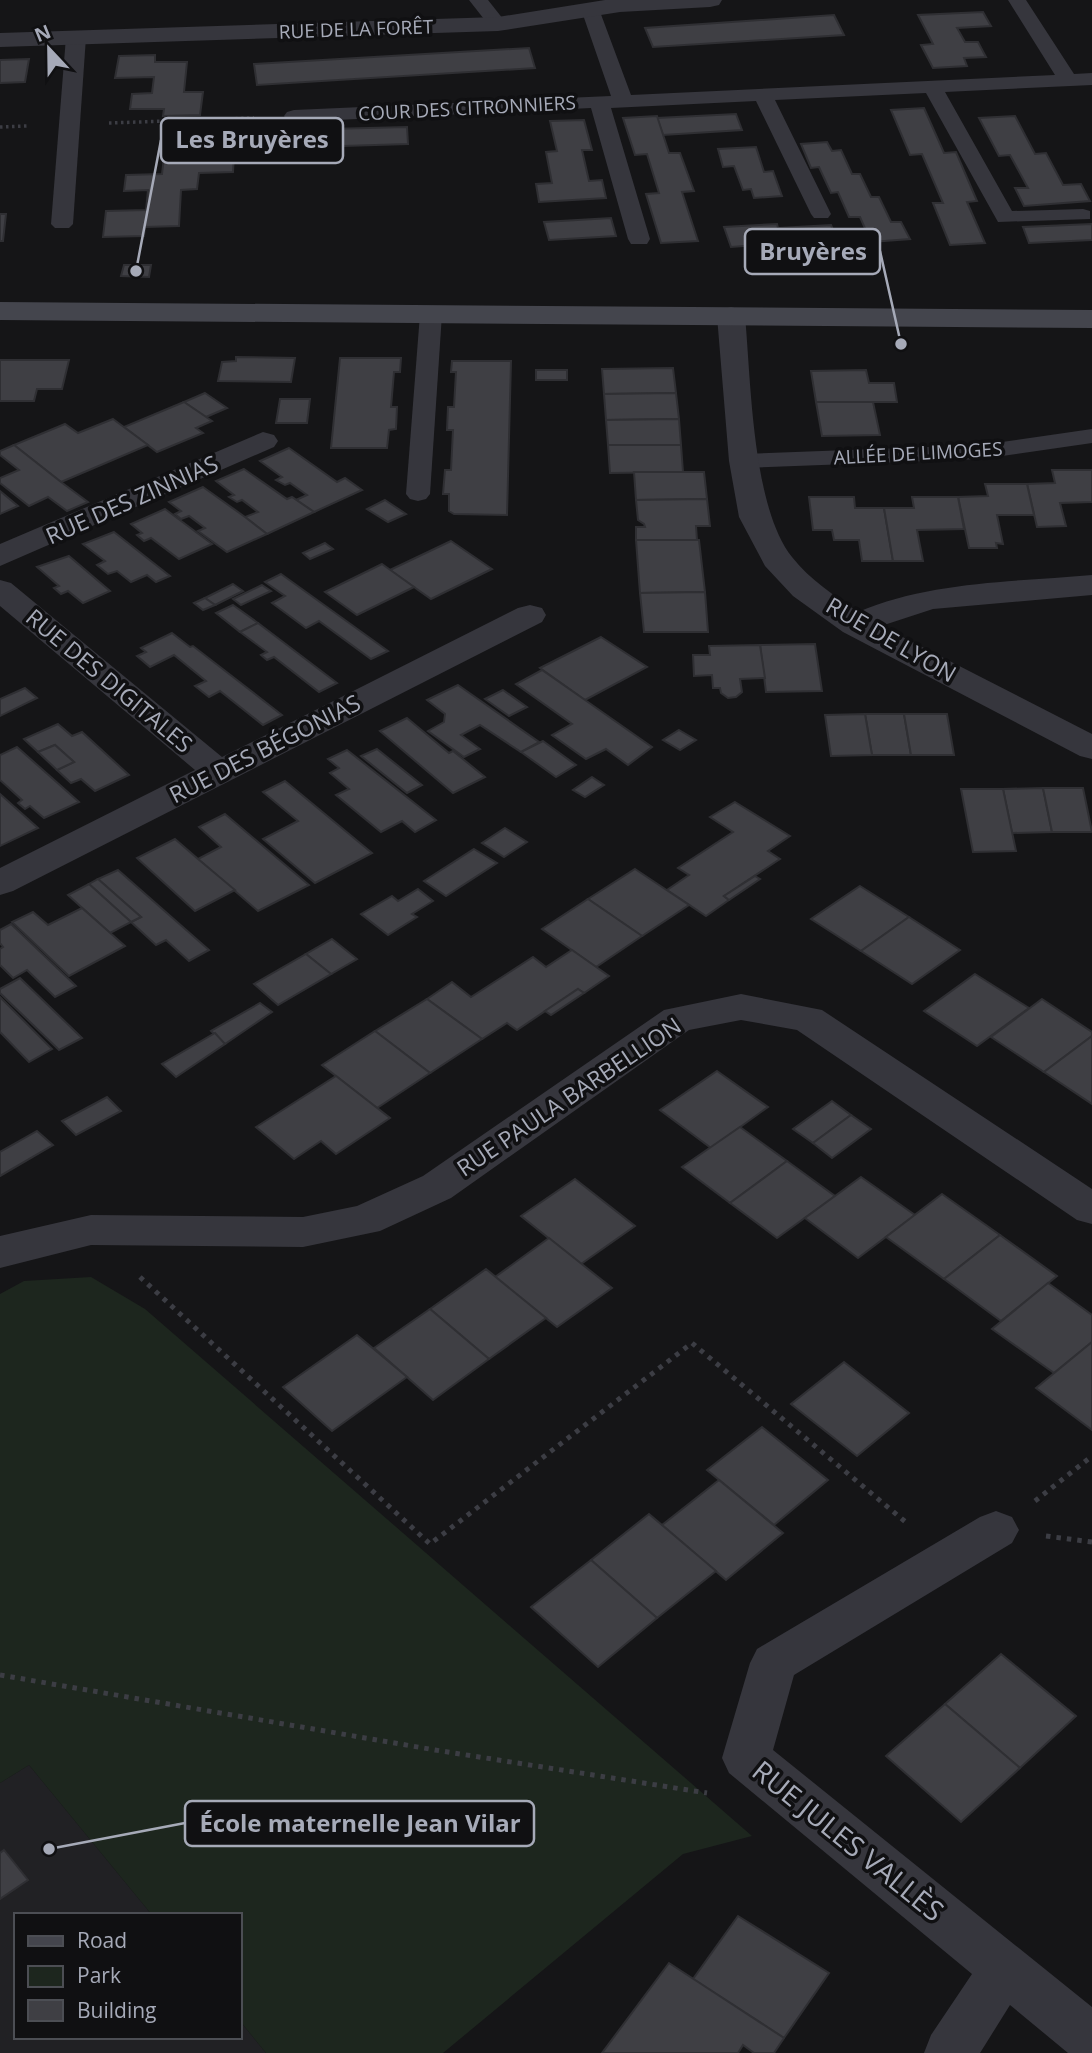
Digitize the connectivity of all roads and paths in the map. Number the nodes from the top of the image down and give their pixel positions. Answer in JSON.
{"nodes":[{"id":1,"x":478,"y":0,"type":"edge"},
{"id":2,"x":710,"y":0,"type":"edge"},
{"id":3,"x":1017,"y":0,"type":"edge"},
{"id":4,"x":590,"y":9,"type":"junction"},
{"id":5,"x":498,"y":24,"type":"junction"},
{"id":6,"x":76,"y":37,"type":"junction"},
{"id":7,"x":0,"y":40,"type":"edge"},
{"id":8,"x":1085,"y":80,"type":"edge"},
{"id":9,"x":932,"y":87,"type":"junction"},
{"id":10,"x":762,"y":94,"type":"junction"},
{"id":11,"x":623,"y":101,"type":"junction"},
{"id":12,"x":599,"y":102,"type":"junction"},
{"id":13,"x":294,"y":116,"type":"joint"},
{"id":14,"x":70,"y":124,"type":"junction"},
{"id":15,"x":0,"y":127,"type":"edge"},
{"id":16,"x":821,"y":214,"type":"dead end"},
{"id":17,"x":1083,"y":215,"type":"dead end"},
{"id":18,"x":62,"y":224,"type":"dead end"},
{"id":19,"x":639,"y":239,"type":"dead end"},
{"id":20,"x":0,"y":311,"type":"edge"},
{"id":21,"x":431,"y":314,"type":"junction"},
{"id":22,"x":731,"y":316,"type":"junction"},
{"id":23,"x":1092,"y":319,"type":"edge"},
{"id":24,"x":1092,"y":436,"type":"edge"},
{"id":25,"x":263,"y":441,"type":"dead end"},
{"id":26,"x":744,"y":461,"type":"junction"},
{"id":27,"x":418,"y":494,"type":"dead end"},
{"id":28,"x":0,"y":556,"type":"edge"},
{"id":29,"x":0,"y":590,"type":"edge"},
{"id":30,"x":1090,"y":592,"type":"edge"},
{"id":31,"x":530,"y":615,"type":"dead end"},
{"id":32,"x":855,"y":625,"type":"junction"},
{"id":33,"x":1091,"y":745,"type":"edge"},
{"id":34,"x":219,"y":772,"type":"junction"},
{"id":35,"x":0,"y":883,"type":"edge"},
{"id":36,"x":1092,"y":1209,"type":"edge"},
{"id":37,"x":91,"y":1230,"type":"junction"},
{"id":38,"x":0,"y":1252,"type":"edge"},
{"id":39,"x":1092,"y":1456,"type":"edge"},
{"id":40,"x":996,"y":1530,"type":"joint"},
{"id":41,"x":949,"y":1559,"type":"junction"},
{"id":42,"x":0,"y":1675,"type":"edge"},
{"id":43,"x":718,"y":1795,"type":"dead end"},
{"id":44,"x":1004,"y":1969,"type":"junction"},
{"id":45,"x":1092,"y":2040,"type":"edge"},
{"id":46,"x":950,"y":2053,"type":"edge"}],
"edges":[{"from":1,"to":5,"type":"lane"},
{"from":2,"to":4,"type":"street","name":"RUE DE LA FORÊT"},
{"from":3,"to":8,"type":"lane"},
{"from":4,"to":5,"type":"street","name":"RUE DE LA FORÊT"},
{"from":4,"to":11,"type":"lane"},
{"from":5,"to":6,"type":"street","name":"RUE DE LA FORÊT"},
{"from":6,"to":7,"type":"street","name":"RUE DE LA FORÊT"},
{"from":6,"to":14,"type":"lane"},
{"from":8,"to":9,"type":"lane","name":"COUR DES CITRONNIERS"},
{"from":9,"to":10,"type":"lane","name":"COUR DES CITRONNIERS"},
{"from":9,"to":17,"type":"lane"},
{"from":10,"to":11,"type":"lane","name":"COUR DES CITRONNIERS"},
{"from":10,"to":16,"type":"lane"},
{"from":11,"to":12,"type":"lane","name":"COUR DES CITRONNIERS"},
{"from":12,"to":13,"type":"lane","name":"COUR DES CITRONNIERS"},
{"from":12,"to":19,"type":"lane","name":"COUR DES CITRONNIERS"},
{"from":13,"to":14,"type":"path"},
{"from":14,"to":15,"type":"path"},
{"from":14,"to":18,"type":"lane"},
{"from":20,"to":21,"type":"main road"},
{"from":21,"to":22,"type":"main road"},
{"from":21,"to":27,"type":"lane"},
{"from":22,"to":23,"type":"main road"},
{"from":22,"to":26,"type":"street","name":"RUE DE LYON"},
{"from":24,"to":26,"type":"lane","name":"ALLÉE DE LIMOGES"},
{"from":25,"to":28,"type":"street","name":"RUE DES ZINNIAS"},
{"from":26,"to":32,"type":"street","name":"RUE DE LYON"},
{"from":29,"to":34,"type":"street","name":"RUE DES DIGITALES"},
{"from":30,"to":32,"type":"street"},
{"from":31,"to":34,"type":"street","name":"RUE DES BÉGONIAS"},
{"from":32,"to":33,"type":"street","name":"RUE DE LYON"},
{"from":34,"to":35,"type":"street","name":"RUE DES BÉGONIAS"},
{"from":36,"to":37,"type":"street","name":"RUE PAULA BARBELLION"},
{"from":37,"to":38,"type":"street","name":"RUE PAULA BARBELLION"},
{"from":37,"to":41,"type":"path"},
{"from":39,"to":40,"type":"path"},
{"from":40,"to":41,"type":"street","name":"RUE JULES VALLÈS"},
{"from":41,"to":44,"type":"street","name":"RUE JULES VALLÈS"},
{"from":42,"to":43,"type":"path"},
{"from":44,"to":45,"type":"street","name":"RUE JULES VALLÈS"},
{"from":44,"to":46,"type":"street"}]}
